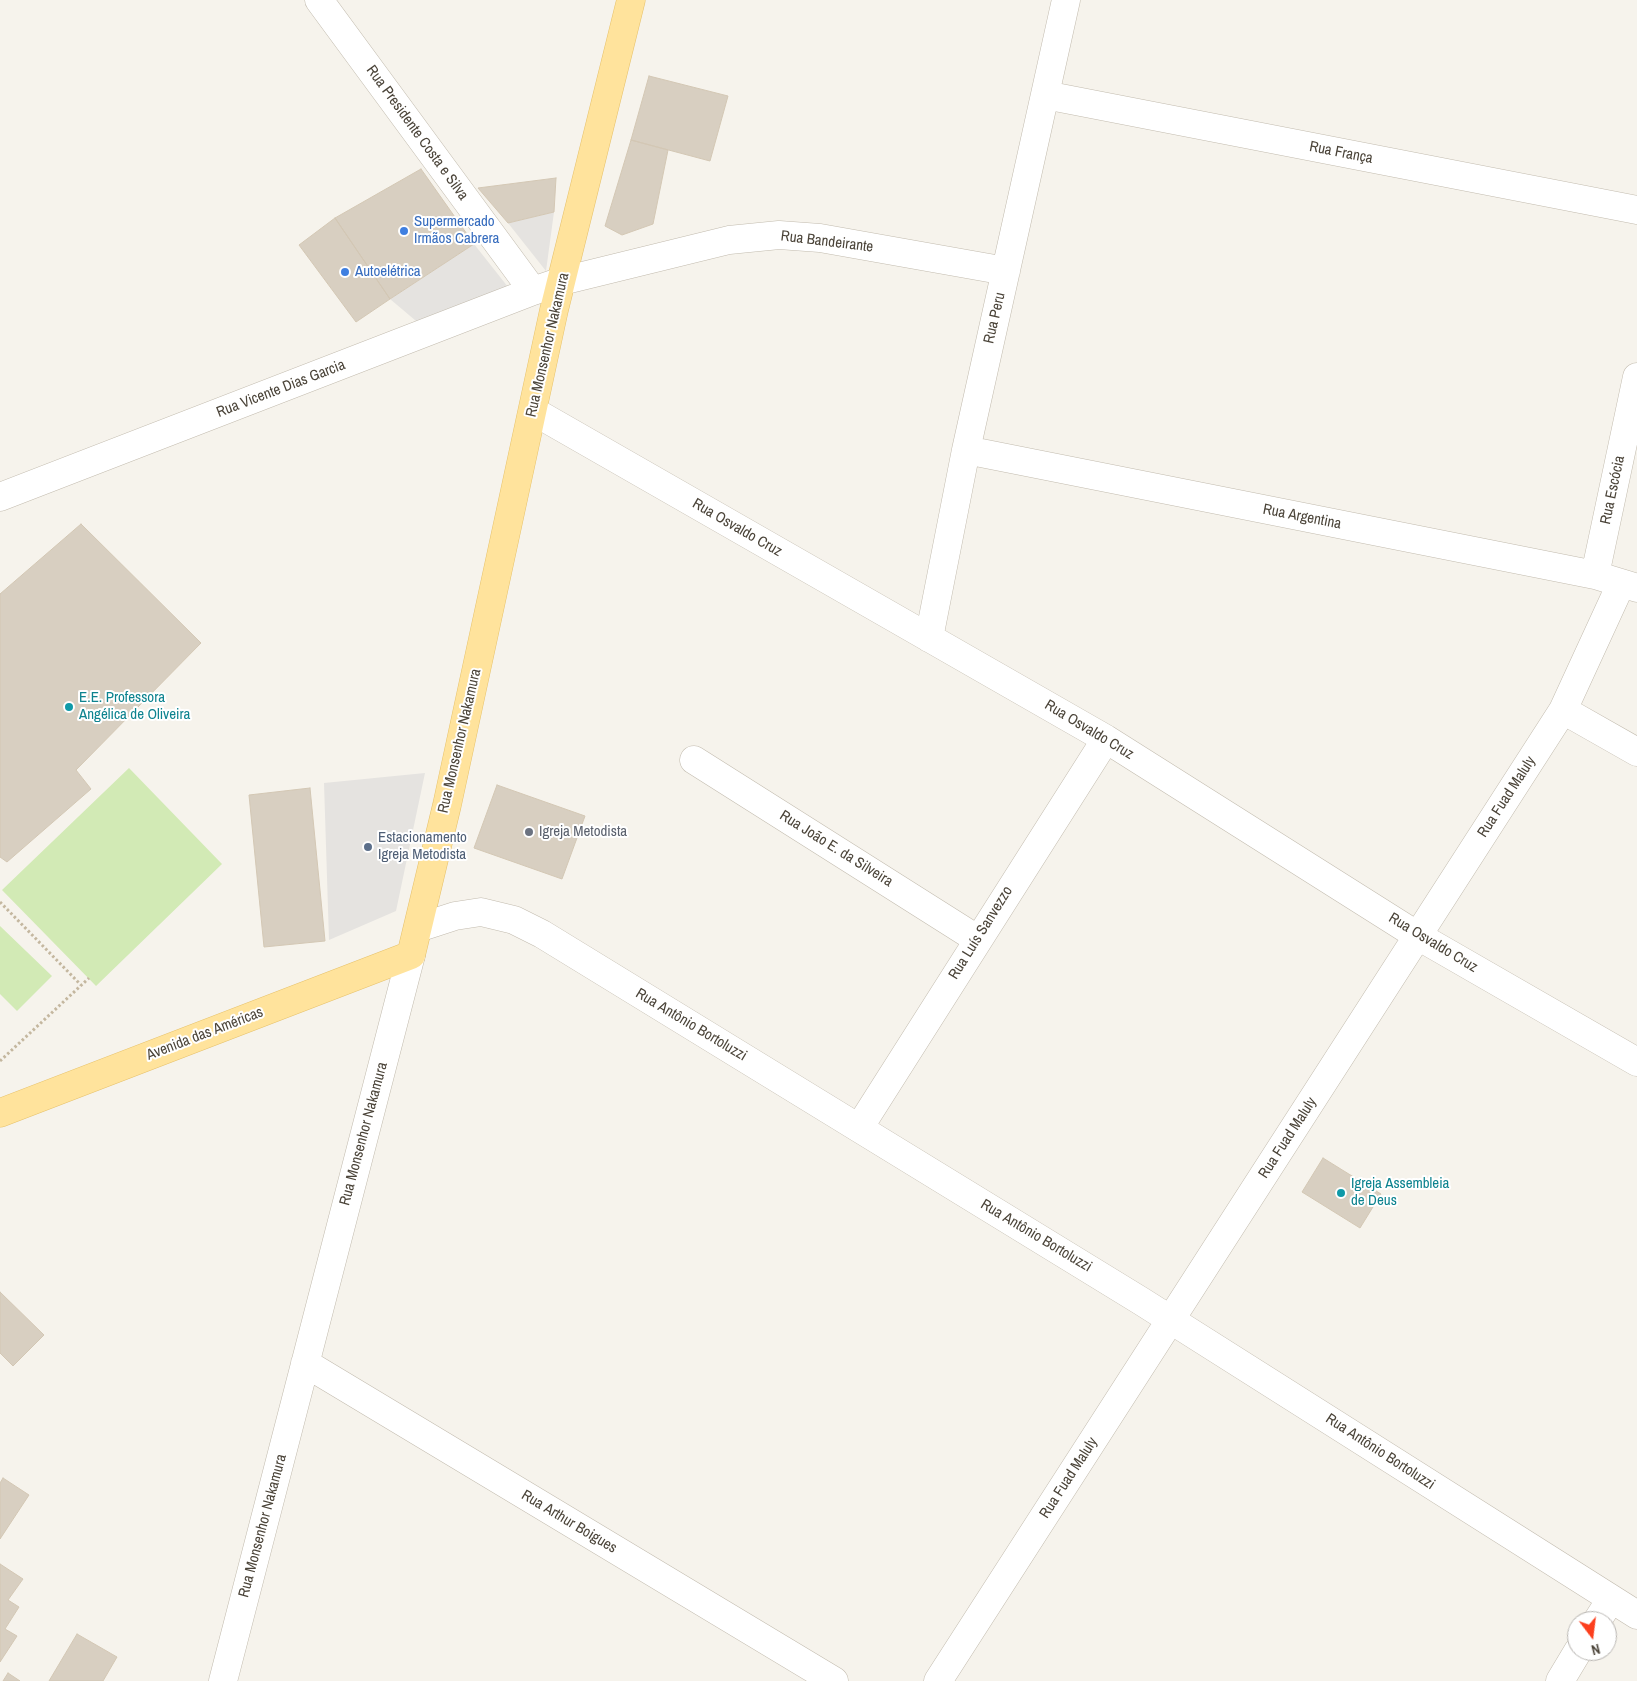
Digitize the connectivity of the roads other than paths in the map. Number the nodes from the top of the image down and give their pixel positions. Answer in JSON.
{"nodes":[{"id":1,"x":319,"y":0,"type":"edge"},
{"id":2,"x":631,"y":0,"type":"edge"},
{"id":3,"x":1066,"y":0,"type":"edge"},
{"id":4,"x":1045,"y":95,"type":"junction"},
{"id":5,"x":1637,"y":210,"type":"edge"},
{"id":6,"x":1006,"y":271,"type":"junction"},
{"id":7,"x":562,"y":281,"type":"junction"},
{"id":8,"x":533,"y":291,"type":"junction"},
{"id":9,"x":1637,"y":377,"type":"edge"},
{"id":10,"x":532,"y":411,"type":"junction"},
{"id":11,"x":966,"y":450,"type":"junction"},
{"id":12,"x":0,"y":497,"type":"edge"},
{"id":13,"x":1595,"y":575,"type":"junction"},
{"id":14,"x":1629,"y":586,"type":"edge"},
{"id":15,"x":929,"y":638,"type":"junction"},
{"id":16,"x":1563,"y":710,"type":"junction"},
{"id":17,"x":1106,"y":739,"type":"junction"},
{"id":18,"x":1637,"y":752,"type":"edge"},
{"id":19,"x":694,"y":760,"type":"dead end"},
{"id":20,"x":418,"y":928,"type":"junction"},
{"id":21,"x":1418,"y":936,"type":"junction"},
{"id":22,"x":977,"y":939,"type":"junction"},
{"id":23,"x":411,"y":955,"type":"junction"},
{"id":24,"x":1637,"y":1062,"type":"edge"},
{"id":25,"x":0,"y":1112,"type":"edge"},
{"id":26,"x":859,"y":1128,"type":"junction"},
{"id":27,"x":1172,"y":1320,"type":"junction"},
{"id":28,"x":305,"y":1363,"type":"junction"},
{"id":29,"x":1604,"y":1610,"type":"edge"},
{"id":30,"x":1637,"y":1615,"type":"edge"},
{"id":31,"x":1572,"y":1661,"type":"edge"},
{"id":32,"x":223,"y":1681,"type":"edge"},
{"id":33,"x":834,"y":1681,"type":"edge"},
{"id":34,"x":938,"y":1681,"type":"edge"},
{"id":35,"x":1560,"y":1681,"type":"edge"}],
"edges":[{"from":1,"to":8,"type":"street","name":"Rua Presidente Costa e Silva"},
{"from":2,"to":7,"type":"main road","name":"Rua Monsenhor Nakamura"},
{"from":3,"to":4,"type":"street","name":"Rua Peru"},
{"from":4,"to":5,"type":"street","name":"Rua França"},
{"from":4,"to":6,"type":"street","name":"Rua Peru"},
{"from":6,"to":7,"type":"street","name":"Rua Bandeirante"},
{"from":6,"to":11,"type":"street","name":"Rua Peru"},
{"from":7,"to":8,"type":"street","name":"Rua Vicente Dias Garcia"},
{"from":7,"to":10,"type":"main road","name":"Rua Monsenhor Nakamura"},
{"from":8,"to":12,"type":"street","name":"Rua Vicente Dias Garcia"},
{"from":9,"to":13,"type":"street","name":"Rua Escócia"},
{"from":10,"to":15,"type":"street","name":"Rua Osvaldo Cruz"},
{"from":10,"to":20,"type":"main road","name":"Rua Monsenhor Nakamura"},
{"from":11,"to":13,"type":"street","name":"Rua Argentina"},
{"from":11,"to":15,"type":"street","name":"Rua Peru"},
{"from":13,"to":14,"type":"street","name":"Rua Argentina"},
{"from":14,"to":16,"type":"street","name":"Rua Fuad Maluly"},
{"from":15,"to":17,"type":"street","name":"Rua Osvaldo Cruz"},
{"from":16,"to":18,"type":"street"},
{"from":16,"to":21,"type":"street","name":"Rua Fuad Maluly"},
{"from":17,"to":21,"type":"street","name":"Rua Osvaldo Cruz"},
{"from":17,"to":22,"type":"street","name":"Rua Luís Sanvezzo"},
{"from":19,"to":22,"type":"street","name":"Rua João E. da Silveira"},
{"from":20,"to":23,"type":"main road","name":"Rua Monsenhor Nakamura"},
{"from":20,"to":26,"type":"street","name":"Rua Antônio Bortoluzzi"},
{"from":21,"to":24,"type":"street","name":"Rua Osvaldo Cruz"},
{"from":21,"to":27,"type":"street","name":"Rua Fuad Maluly"},
{"from":22,"to":26,"type":"street","name":"Rua Luís Sanvezzo"},
{"from":23,"to":25,"type":"main road","name":"Avenida das Américas"},
{"from":23,"to":28,"type":"street","name":"Rua Monsenhor Nakamura"},
{"from":26,"to":27,"type":"street","name":"Rua Antônio Bortoluzzi"},
{"from":27,"to":29,"type":"street","name":"Rua Antônio Bortoluzzi"},
{"from":27,"to":34,"type":"street","name":"Rua Fuad Maluly"},
{"from":28,"to":32,"type":"street","name":"Rua Monsenhor Nakamura"},
{"from":28,"to":33,"type":"street","name":"Rua Arthur Boigues"},
{"from":29,"to":30,"type":"street","name":"Rua Antônio Bortoluzzi"},
{"from":31,"to":35,"type":"street"}]}
